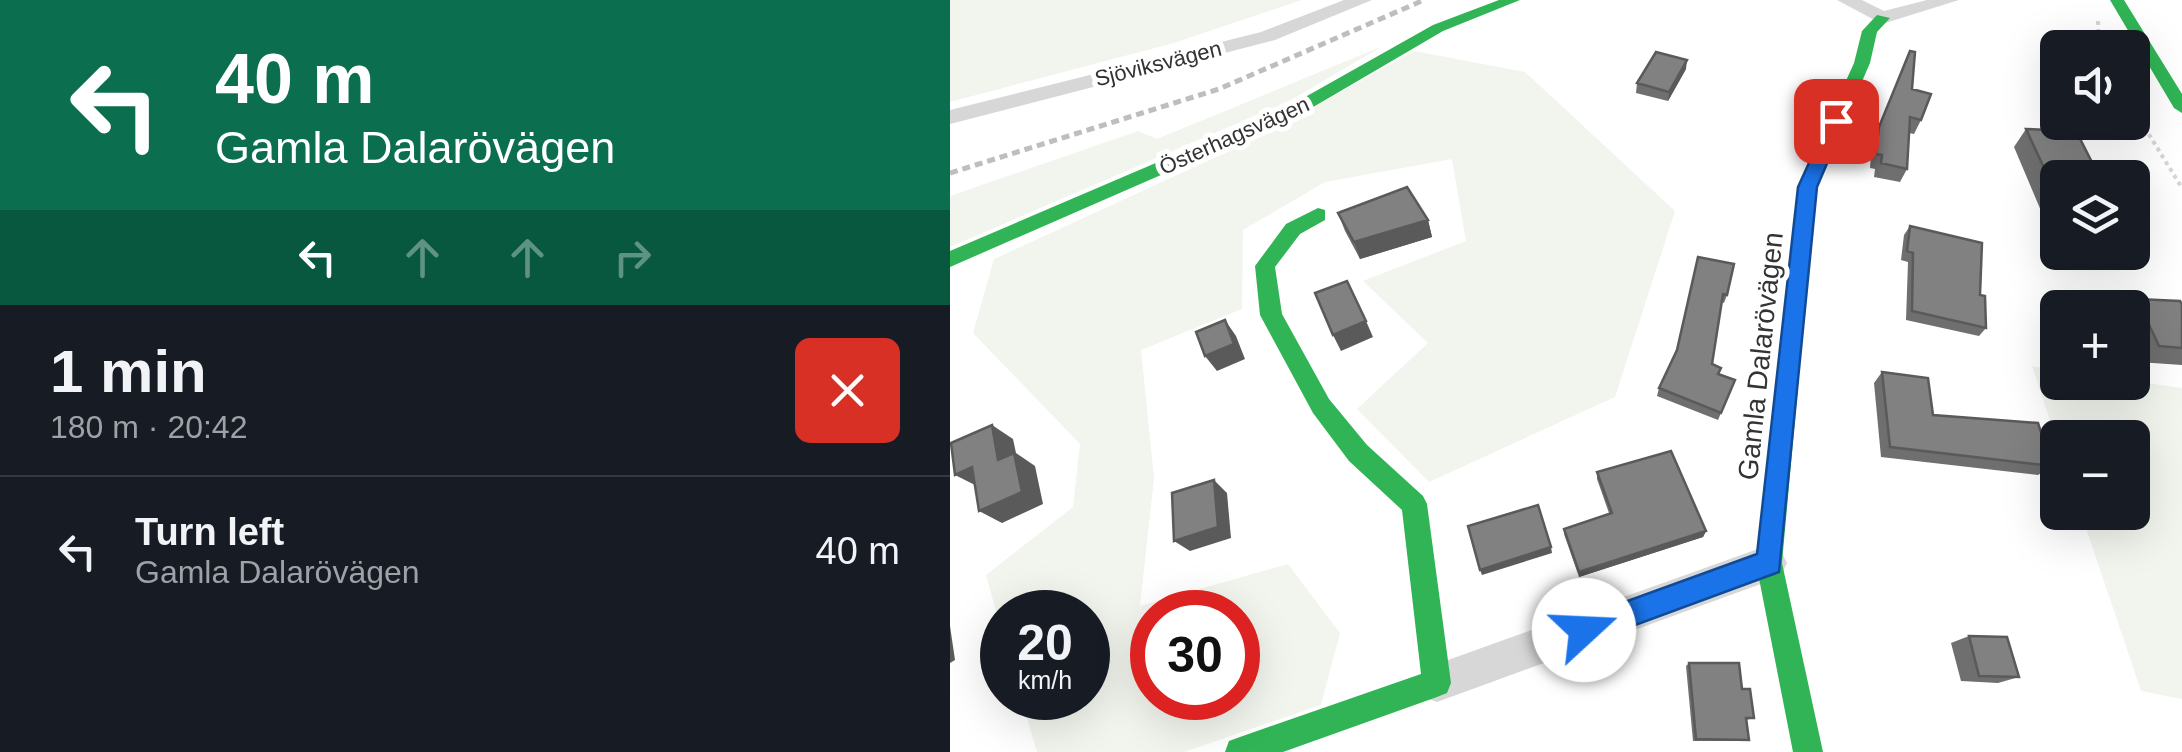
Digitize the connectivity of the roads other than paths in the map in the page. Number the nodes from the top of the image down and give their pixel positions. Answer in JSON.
{"nodes":[{"id":1,"x":1362,"y":0,"type":"edge"},
{"id":2,"x":1513,"y":0,"type":"edge"},
{"id":3,"x":1846,"y":0,"type":"edge"},
{"id":4,"x":1949,"y":0,"type":"edge"},
{"id":5,"x":2117,"y":0,"type":"edge"},
{"id":6,"x":1882,"y":18,"type":"junction"},
{"id":7,"x":2182,"y":108,"type":"edge"},
{"id":8,"x":950,"y":118,"type":"edge"},
{"id":9,"x":1318,"y":214,"type":"dead end"},
{"id":10,"x":950,"y":259,"type":"edge"},
{"id":11,"x":1770,"y":563,"type":"junction"},
{"id":12,"x":1437,"y":683,"type":"junction"},
{"id":13,"x":1240,"y":752,"type":"edge"},
{"id":14,"x":1808,"y":752,"type":"edge"}],
"edges":[{"from":1,"to":8,"type":"street","name":"Sjöviksvägen"},
{"from":2,"to":10,"type":"street","name":"Österhagsvägen"},
{"from":3,"to":6,"type":"street"},
{"from":4,"to":6,"type":"street"},
{"from":5,"to":7,"type":"street"},
{"from":6,"to":11,"type":"street","name":"Gamla Dalarövägen"},
{"from":9,"to":12,"type":"street"},
{"from":11,"to":12,"type":"street"},
{"from":11,"to":14,"type":"street","name":"Gamla Dalarövägen"},
{"from":12,"to":13,"type":"street"}]}
